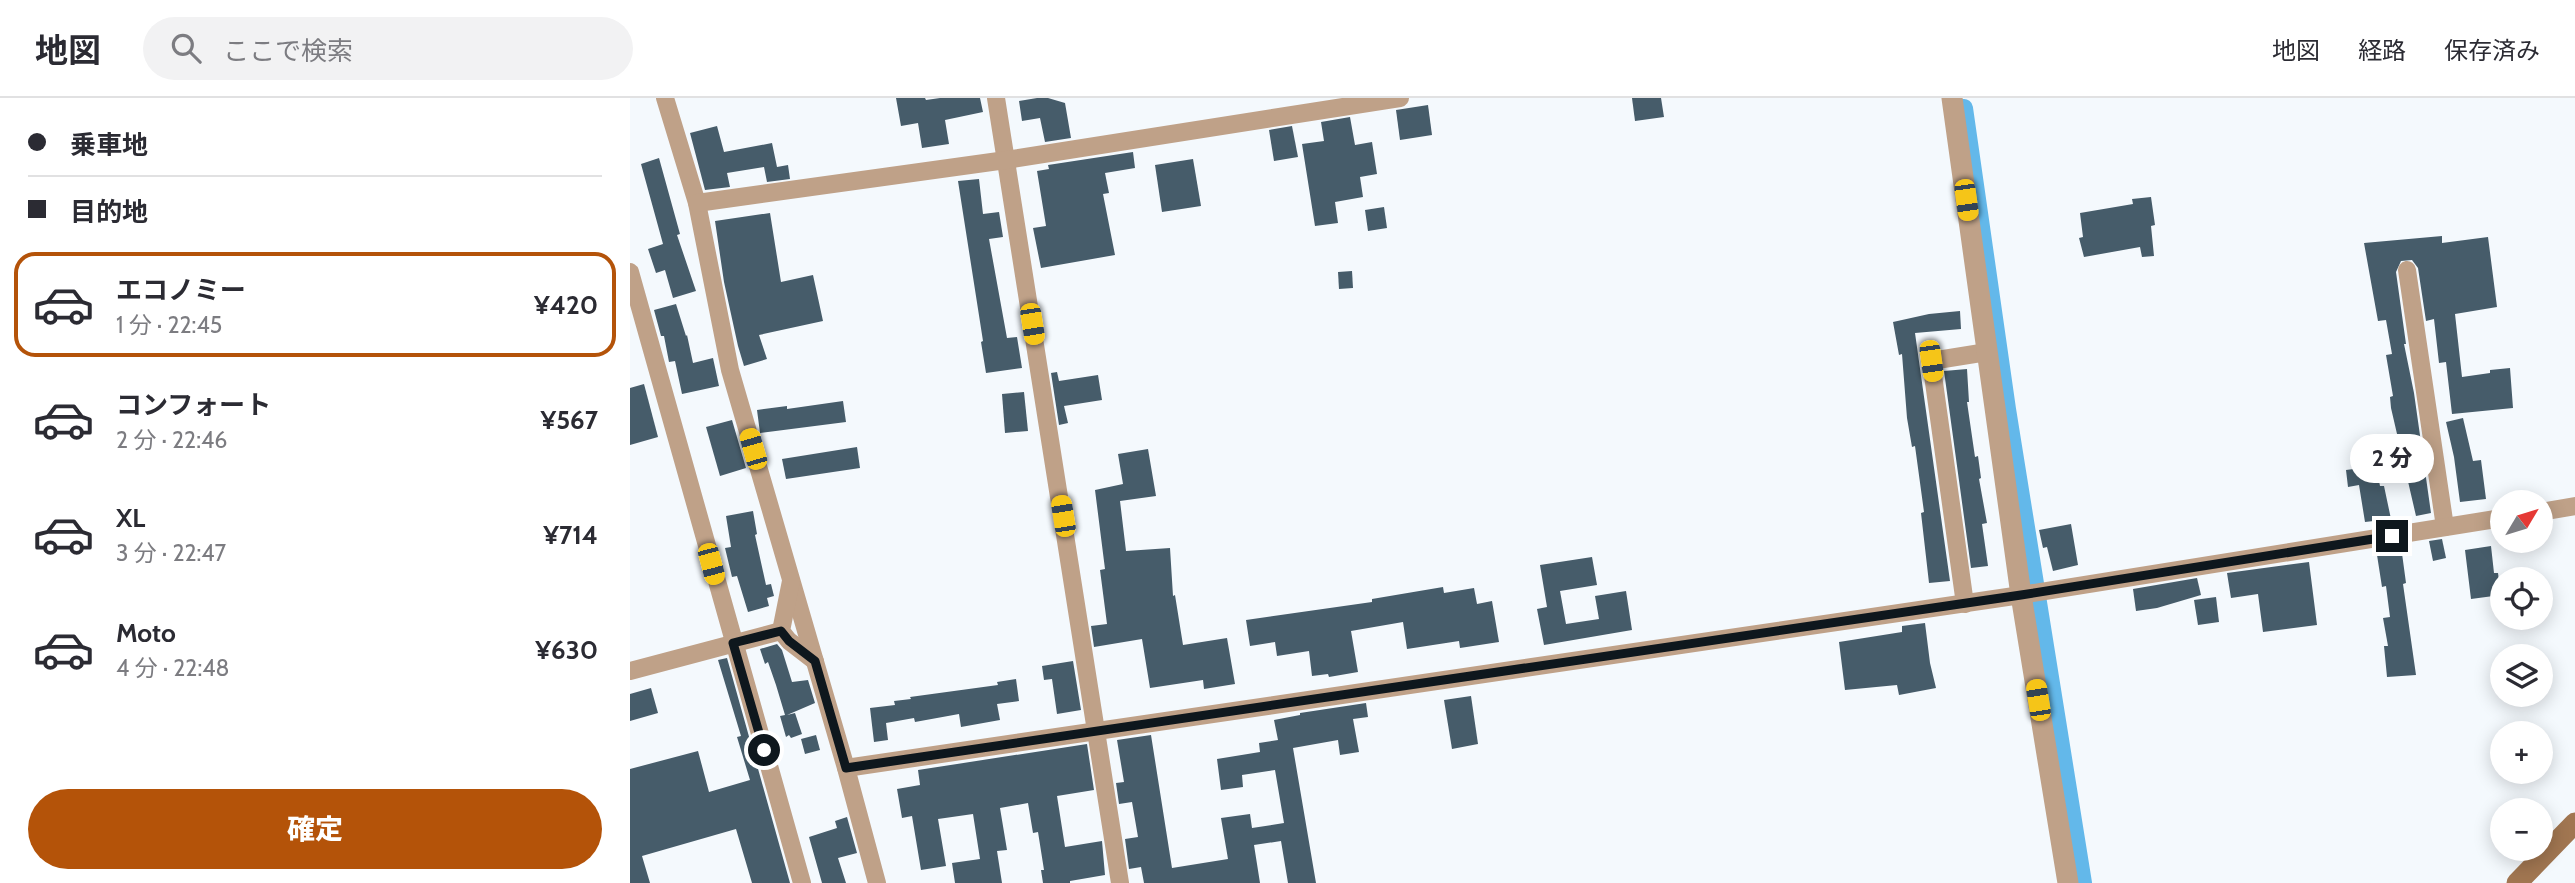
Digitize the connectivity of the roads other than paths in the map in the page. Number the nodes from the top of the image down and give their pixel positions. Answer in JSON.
{"nodes":[{"id":1,"x":665,"y":98,"type":"edge"},
{"id":2,"x":996,"y":98,"type":"edge"},
{"id":3,"x":1400,"y":98,"type":"edge"},
{"id":4,"x":1952,"y":98,"type":"edge"},
{"id":5,"x":1006,"y":160,"type":"junction"},
{"id":6,"x":697,"y":203,"type":"junction"},
{"id":7,"x":2407,"y":270,"type":"dead end"},
{"id":8,"x":630,"y":272,"type":"edge"},
{"id":9,"x":1987,"y":352,"type":"junction"},
{"id":10,"x":2575,"y":506,"type":"edge"},
{"id":11,"x":2553,"y":510,"type":"edge"},
{"id":12,"x":2490,"y":520,"type":"edge"},
{"id":13,"x":2445,"y":527,"type":"junction"},
{"id":14,"x":791,"y":581,"type":"junction"},
{"id":15,"x":2021,"y":595,"type":"junction"},
{"id":16,"x":1965,"y":604,"type":"junction"},
{"id":17,"x":781,"y":631,"type":"junction"},
{"id":18,"x":733,"y":643,"type":"junction"},
{"id":19,"x":815,"y":661,"type":"junction"},
{"id":20,"x":630,"y":671,"type":"edge"},
{"id":21,"x":1097,"y":730,"type":"junction"},
{"id":22,"x":846,"y":768,"type":"junction"},
{"id":23,"x":2575,"y":823,"type":"edge"},
{"id":24,"x":802,"y":883,"type":"edge"},
{"id":25,"x":877,"y":883,"type":"edge"},
{"id":26,"x":1120,"y":883,"type":"edge"},
{"id":27,"x":2068,"y":883,"type":"edge"},
{"id":28,"x":2517,"y":883,"type":"edge"}],
"edges":[{"from":1,"to":6,"type":"street"},
{"from":2,"to":5,"type":"street"},
{"from":3,"to":5,"type":"street"},
{"from":4,"to":9,"type":"street"},
{"from":5,"to":6,"type":"street"},
{"from":5,"to":21,"type":"street"},
{"from":6,"to":14,"type":"street"},
{"from":7,"to":13,"type":"street"},
{"from":8,"to":18,"type":"street"},
{"from":9,"to":15,"type":"street"},
{"from":9,"to":16,"type":"street"},
{"from":10,"to":11,"type":"street"},
{"from":12,"to":13,"type":"street"},
{"from":13,"to":15,"type":"street"},
{"from":14,"to":17,"type":"street"},
{"from":14,"to":19,"type":"street"},
{"from":15,"to":16,"type":"street"},
{"from":15,"to":27,"type":"street"},
{"from":16,"to":21,"type":"street"},
{"from":17,"to":18,"type":"street"},
{"from":17,"to":19,"type":"street"},
{"from":18,"to":20,"type":"street"},
{"from":18,"to":24,"type":"street"},
{"from":19,"to":22,"type":"street"},
{"from":21,"to":22,"type":"street"},
{"from":21,"to":26,"type":"street"},
{"from":22,"to":25,"type":"street"},
{"from":23,"to":28,"type":"main road"}]}
